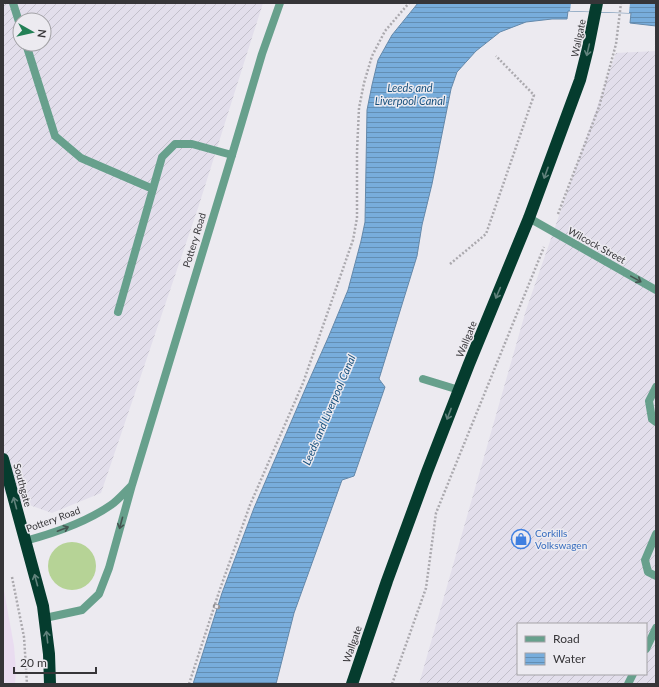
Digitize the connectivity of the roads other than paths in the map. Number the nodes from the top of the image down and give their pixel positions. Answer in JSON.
{"nodes":[{"id":1,"x":280,"y":3,"type":"edge"},
{"id":2,"x":596,"y":7,"type":"edge"},
{"id":3,"x":28,"y":52,"type":"edge"},
{"id":4,"x":232,"y":155,"type":"junction"},
{"id":5,"x":152,"y":189,"type":"junction"},
{"id":6,"x":529,"y":218,"type":"junction"},
{"id":7,"x":656,"y":290,"type":"edge"},
{"id":8,"x":118,"y":312,"type":"dead end"},
{"id":9,"x":423,"y":379,"type":"dead end"},
{"id":10,"x":656,"y":387,"type":"edge"},
{"id":11,"x":459,"y":390,"type":"junction"},
{"id":12,"x":656,"y":422,"type":"edge"},
{"id":13,"x":3,"y":459,"type":"edge"},
{"id":14,"x":132,"y":485,"type":"junction"},
{"id":15,"x":656,"y":534,"type":"edge"},
{"id":16,"x":25,"y":541,"type":"junction"},
{"id":17,"x":656,"y":576,"type":"edge"},
{"id":18,"x":45,"y":618,"type":"junction"},
{"id":19,"x":656,"y":628,"type":"edge"},
{"id":20,"x":647,"y":647,"type":"edge"},
{"id":21,"x":632,"y":675,"type":"edge"},
{"id":22,"x":50,"y":684,"type":"edge"},
{"id":23,"x":352,"y":684,"type":"edge"},
{"id":24,"x":628,"y":684,"type":"edge"}],
"edges":[{"from":1,"to":4,"type":"street","name":"Pottery Road"},
{"from":2,"to":6,"type":"highway","name":"Wallgate","one_way":true},
{"from":3,"to":5,"type":"street"},
{"from":4,"to":5,"type":"street"},
{"from":4,"to":14,"type":"street","name":"Pottery Road"},
{"from":5,"to":8,"type":"street"},
{"from":6,"to":7,"type":"street","name":"Wilcock Street","one_way":true},
{"from":6,"to":11,"type":"highway","name":"Wallgate","one_way":true},
{"from":9,"to":11,"type":"street"},
{"from":10,"to":12,"type":"street"},
{"from":11,"to":23,"type":"highway","name":"Wallgate","one_way":true},
{"from":16,"to":13,"type":"highway","name":"Southgate","one_way":true},
{"from":16,"to":14,"type":"street","name":"Pottery Road","one_way":true},
{"from":14,"to":18,"type":"street","name":"Pottery Road","one_way":true},
{"from":15,"to":17,"type":"street"},
{"from":18,"to":16,"type":"highway","name":"Pottery Road","one_way":true},
{"from":22,"to":18,"type":"highway","name":"Pottery Road","one_way":true},
{"from":19,"to":20,"type":"street"},
{"from":21,"to":24,"type":"street"}]}
